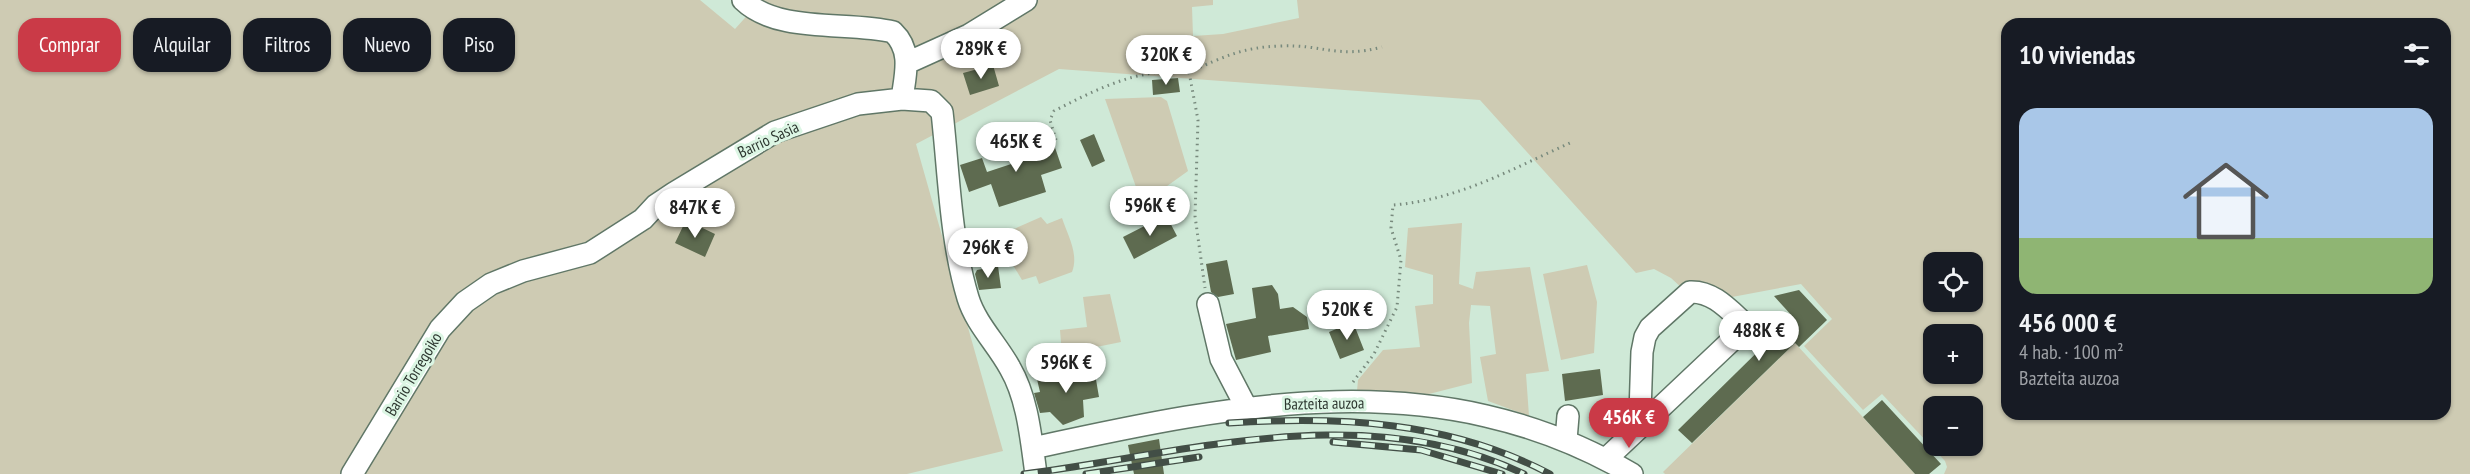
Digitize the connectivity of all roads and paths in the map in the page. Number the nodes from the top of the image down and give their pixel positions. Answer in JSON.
{"nodes":[{"id":1,"x":744,"y":0,"type":"edge"},
{"id":2,"x":1026,"y":0,"type":"edge"},
{"id":3,"x":1382,"y":47,"type":"dead end"},
{"id":4,"x":907,"y":63,"type":"junction"},
{"id":5,"x":1189,"y":72,"type":"junction"},
{"id":6,"x":902,"y":99,"type":"junction"},
{"id":7,"x":1056,"y":140,"type":"dead end"},
{"id":8,"x":1572,"y":142,"type":"dead end"},
{"id":9,"x":590,"y":253,"type":"joint"},
{"id":10,"x":1208,"y":304,"type":"joint"},
{"id":11,"x":1353,"y":382,"type":"dead end"},
{"id":12,"x":1246,"y":406,"type":"junction"},
{"id":13,"x":1568,"y":416,"type":"dead end"},
{"id":14,"x":1646,"y":419,"type":"junction"},
{"id":15,"x":1566,"y":440,"type":"junction"},
{"id":16,"x":1033,"y":448,"type":"junction"},
{"id":17,"x":1606,"y":459,"type":"junction"},
{"id":18,"x":352,"y":474,"type":"edge"},
{"id":19,"x":1036,"y":474,"type":"edge"},
{"id":20,"x":1632,"y":474,"type":"edge"}],
"edges":[{"from":1,"to":4,"type":"street"},
{"from":2,"to":4,"type":"street"},
{"from":3,"to":5,"type":"path"},
{"from":4,"to":6,"type":"street"},
{"from":5,"to":7,"type":"path"},
{"from":5,"to":10,"type":"path"},
{"from":6,"to":9,"type":"street","name":"Barrio Sasia"},
{"from":6,"to":16,"type":"street","name":"Barrio Sasia"},
{"from":8,"to":11,"type":"path"},
{"from":9,"to":18,"type":"street","name":"Barrio Torregoiko"},
{"from":10,"to":12,"type":"street"},
{"from":12,"to":15,"type":"street","name":"Bazteita auzoa"},
{"from":12,"to":16,"type":"street","name":"Bazteita auzoa"},
{"from":13,"to":15,"type":"street"},
{"from":14,"to":14,"type":"street"},
{"from":14,"to":17,"type":"street"},
{"from":15,"to":17,"type":"street","name":"Bazteita auzoa"},
{"from":16,"to":19,"type":"street"},
{"from":17,"to":20,"type":"street","name":"Bazteita auzoa"}]}
